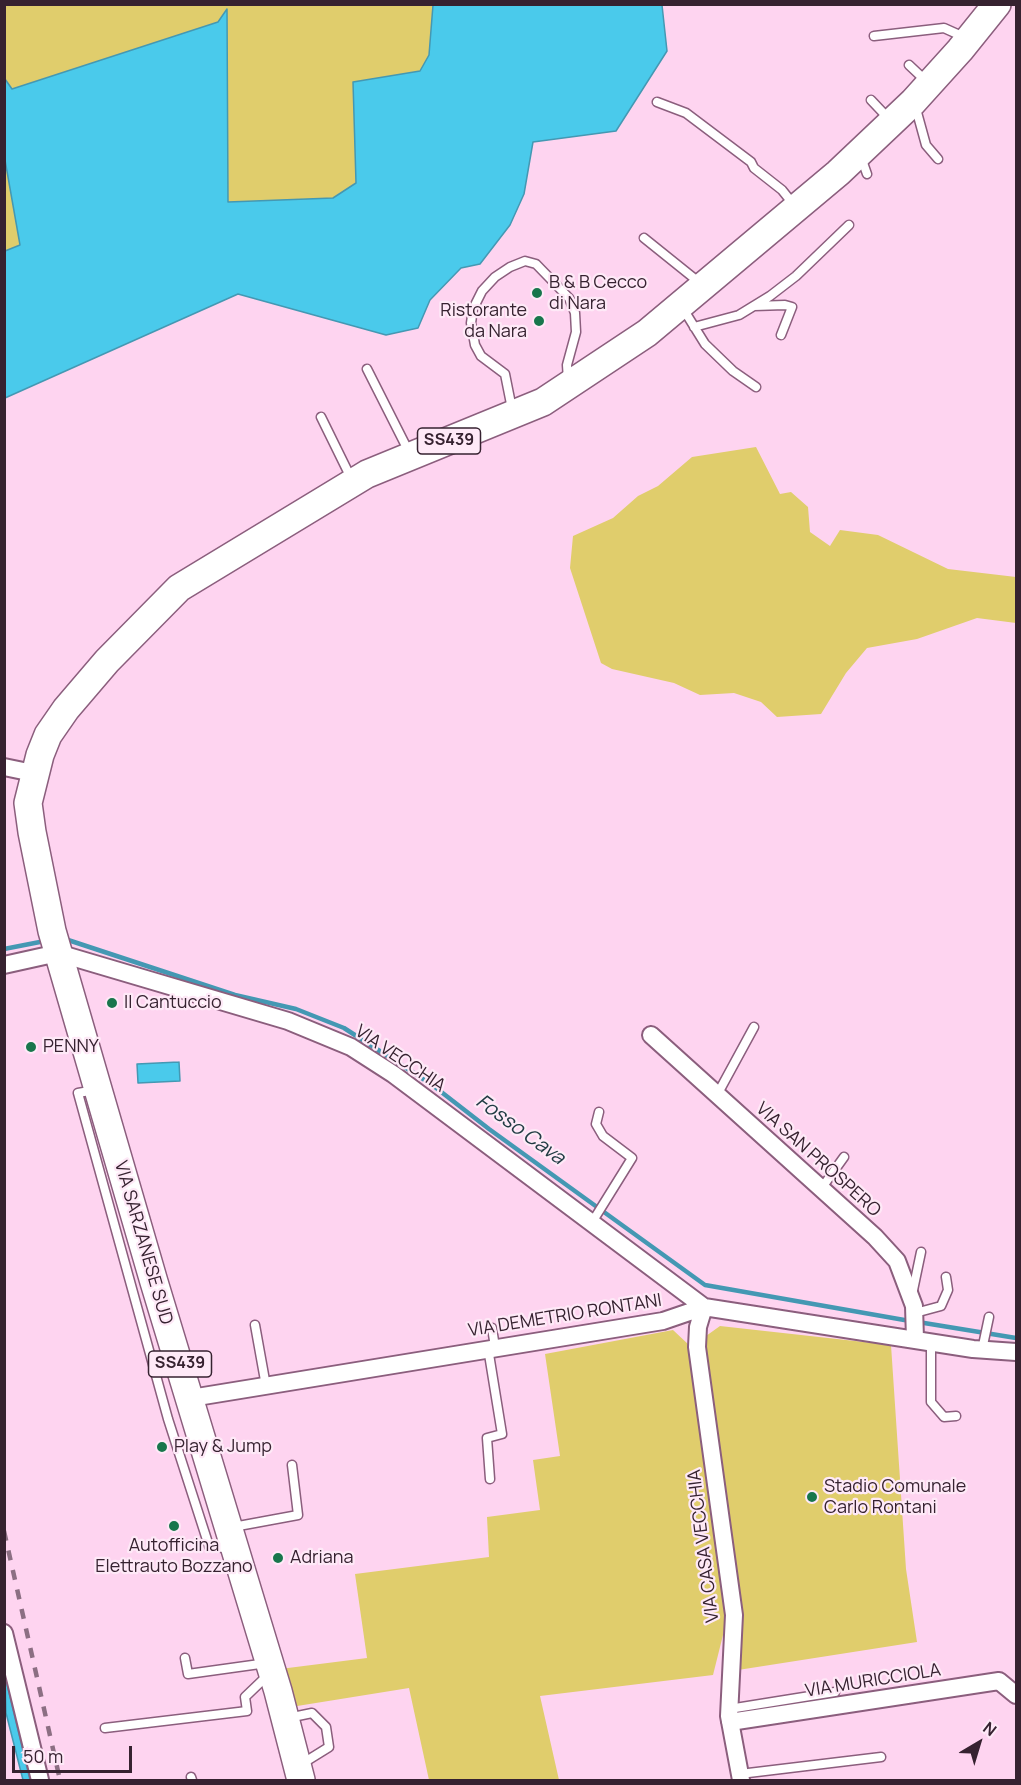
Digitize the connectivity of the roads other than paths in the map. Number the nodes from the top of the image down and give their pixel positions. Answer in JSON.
{"nodes":[{"id":1,"x":997,"y":4,"type":"edge"},
{"id":2,"x":874,"y":36,"type":"dead end"},
{"id":3,"x":969,"y":39,"type":"junction"},
{"id":4,"x":909,"y":65,"type":"dead end"},
{"id":5,"x":921,"y":93,"type":"junction"},
{"id":6,"x":872,"y":100,"type":"dead end"},
{"id":7,"x":657,"y":102,"type":"dead end"},
{"id":8,"x":892,"y":122,"type":"junction"},
{"id":9,"x":938,"y":159,"type":"dead end"},
{"id":10,"x":797,"y":209,"type":"junction"},
{"id":11,"x":849,"y":225,"type":"dead end"},
{"id":12,"x":644,"y":238,"type":"dead end"},
{"id":13,"x":705,"y":286,"type":"junction"},
{"id":14,"x":754,"y":306,"type":"junction"},
{"id":15,"x":687,"y":316,"type":"junction"},
{"id":16,"x":781,"y":335,"type":"dead end"},
{"id":17,"x":367,"y":369,"type":"dead end"},
{"id":18,"x":568,"y":387,"type":"junction"},
{"id":19,"x":756,"y":387,"type":"dead end"},
{"id":20,"x":513,"y":416,"type":"junction"},
{"id":21,"x":321,"y":417,"type":"dead end"},
{"id":22,"x":411,"y":455,"type":"junction"},
{"id":23,"x":353,"y":483,"type":"junction"},
{"id":24,"x":4,"y":767,"type":"edge"},
{"id":25,"x":33,"y":773,"type":"junction"},
{"id":26,"x":56,"y":944,"type":"junction"},
{"id":27,"x":4,"y":964,"type":"edge"},
{"id":28,"x":754,"y":1027,"type":"dead end"},
{"id":29,"x":651,"y":1035,"type":"dead end"},
{"id":30,"x":98,"y":1089,"type":"junction"},
{"id":31,"x":716,"y":1096,"type":"junction"},
{"id":32,"x":599,"y":1112,"type":"dead end"},
{"id":33,"x":844,"y":1158,"type":"dead end"},
{"id":34,"x":821,"y":1189,"type":"junction"},
{"id":35,"x":593,"y":1220,"type":"junction"},
{"id":36,"x":921,"y":1252,"type":"dead end"},
{"id":37,"x":946,"y":1277,"type":"dead end"},
{"id":38,"x":704,"y":1307,"type":"junction"},
{"id":39,"x":988,"y":1322,"type":"dead end"},
{"id":40,"x":917,"y":1324,"type":"junction"},
{"id":41,"x":255,"y":1325,"type":"dead end"},
{"id":42,"x":492,"y":1328,"type":"dead end"},
{"id":43,"x":983,"y":1346,"type":"junction"},
{"id":44,"x":492,"y":1348,"type":"junction"},
{"id":45,"x":1017,"y":1352,"type":"edge"},
{"id":46,"x":266,"y":1386,"type":"junction"},
{"id":47,"x":191,"y":1398,"type":"junction"},
{"id":48,"x":956,"y":1416,"type":"dead end"},
{"id":49,"x":292,"y":1465,"type":"dead end"},
{"id":50,"x":490,"y":1479,"type":"dead end"},
{"id":51,"x":231,"y":1539,"type":"junction"},
{"id":52,"x":4,"y":1633,"type":"edge"},
{"id":53,"x":185,"y":1658,"type":"dead end"},
{"id":54,"x":270,"y":1667,"type":"junction"},
{"id":55,"x":835,"y":1692,"type":"dead end"},
{"id":56,"x":1017,"y":1695,"type":"edge"},
{"id":57,"x":730,"y":1715,"type":"junction"},
{"id":58,"x":285,"y":1718,"type":"junction"},
{"id":59,"x":105,"y":1728,"type":"dead end"},
{"id":60,"x":882,"y":1757,"type":"dead end"},
{"id":61,"x":300,"y":1774,"type":"edge"},
{"id":62,"x":741,"y":1777,"type":"edge"},
{"id":63,"x":40,"y":1780,"type":"edge"}],
"edges":[{"from":1,"to":3,"type":"main road","number":"SS439"},
{"from":2,"to":3,"type":"lane"},
{"from":3,"to":5,"type":"main road","number":"SS439"},
{"from":4,"to":5,"type":"lane"},
{"from":5,"to":8,"type":"main road","number":"SS439"},
{"from":5,"to":9,"type":"lane"},
{"from":6,"to":8,"type":"lane"},
{"from":7,"to":10,"type":"lane"},
{"from":8,"to":10,"type":"main road","number":"SS439"},
{"from":10,"to":13,"type":"main road","number":"SS439"},
{"from":11,"to":14,"type":"lane"},
{"from":12,"to":13,"type":"lane"},
{"from":13,"to":15,"type":"main road","number":"SS439"},
{"from":14,"to":15,"type":"lane"},
{"from":14,"to":16,"type":"lane"},
{"from":15,"to":18,"type":"main road","number":"SS439"},
{"from":15,"to":19,"type":"lane"},
{"from":17,"to":22,"type":"lane"},
{"from":18,"to":20,"type":"main road","number":"SS439"},
{"from":18,"to":20,"type":"lane"},
{"from":20,"to":22,"type":"main road","number":"SS439"},
{"from":21,"to":23,"type":"lane"},
{"from":22,"to":23,"type":"main road","number":"SS439"},
{"from":23,"to":25,"type":"main road","number":"SS439"},
{"from":24,"to":25,"type":"street"},
{"from":25,"to":26,"type":"main road","number":"SS439"},
{"from":26,"to":27,"type":"street"},
{"from":26,"to":30,"type":"main road","name":"VIA SARZANESE SUD","number":"SS439"},
{"from":26,"to":35,"type":"street","name":"VIA VECCHIA"},
{"from":28,"to":31,"type":"lane"},
{"from":29,"to":31,"type":"street","name":"VIA SAN PROSPERO"},
{"from":30,"to":47,"type":"main road","name":"VIA SARZANESE SUD","number":"SS439"},
{"from":30,"to":51,"type":"lane"},
{"from":31,"to":34,"type":"street","name":"VIA SAN PROSPERO"},
{"from":32,"to":35,"type":"lane"},
{"from":33,"to":34,"type":"lane"},
{"from":34,"to":40,"type":"street","name":"VIA SAN PROSPERO"},
{"from":35,"to":38,"type":"street","name":"VIA VECCHIA"},
{"from":36,"to":40,"type":"lane"},
{"from":37,"to":40,"type":"lane"},
{"from":38,"to":40,"type":"street","name":"VIA DEMETRIO RONTANI"},
{"from":38,"to":44,"type":"street","name":"VIA DEMETRIO RONTANI"},
{"from":38,"to":57,"type":"street","name":"VIA CASA VECCHIA"},
{"from":39,"to":43,"type":"lane"},
{"from":40,"to":43,"type":"street","name":"VIA DEMETRIO RONTANI"},
{"from":40,"to":48,"type":"lane"},
{"from":41,"to":46,"type":"lane"},
{"from":42,"to":44,"type":"lane"},
{"from":43,"to":45,"type":"street","name":"VIA DEMETRIO RONTANI"},
{"from":44,"to":46,"type":"street","name":"VIA DEMETRIO RONTANI"},
{"from":44,"to":50,"type":"lane"},
{"from":46,"to":47,"type":"street","name":"VIA DEMETRIO RONTANI"},
{"from":47,"to":51,"type":"main road","name":"VIA SARZANESE SUD","number":"SS439"},
{"from":49,"to":51,"type":"lane"},
{"from":51,"to":54,"type":"main road","name":"VIA SARZANESE SUD","number":"SS439"},
{"from":52,"to":63,"type":"street"},
{"from":53,"to":54,"type":"lane"},
{"from":54,"to":58,"type":"main road","name":"VIA SARZANESE SUD","number":"SS439"},
{"from":54,"to":59,"type":"lane"},
{"from":55,"to":57,"type":"lane"},
{"from":56,"to":57,"type":"street","name":"VIA MURICCIOLA"},
{"from":57,"to":62,"type":"street","name":"VIA CASA VECCHIA"},
{"from":58,"to":61,"type":"main road","name":"VIA SARZANESE SUD","number":"SS439"},
{"from":58,"to":61,"type":"lane"},
{"from":60,"to":62,"type":"lane"}]}
